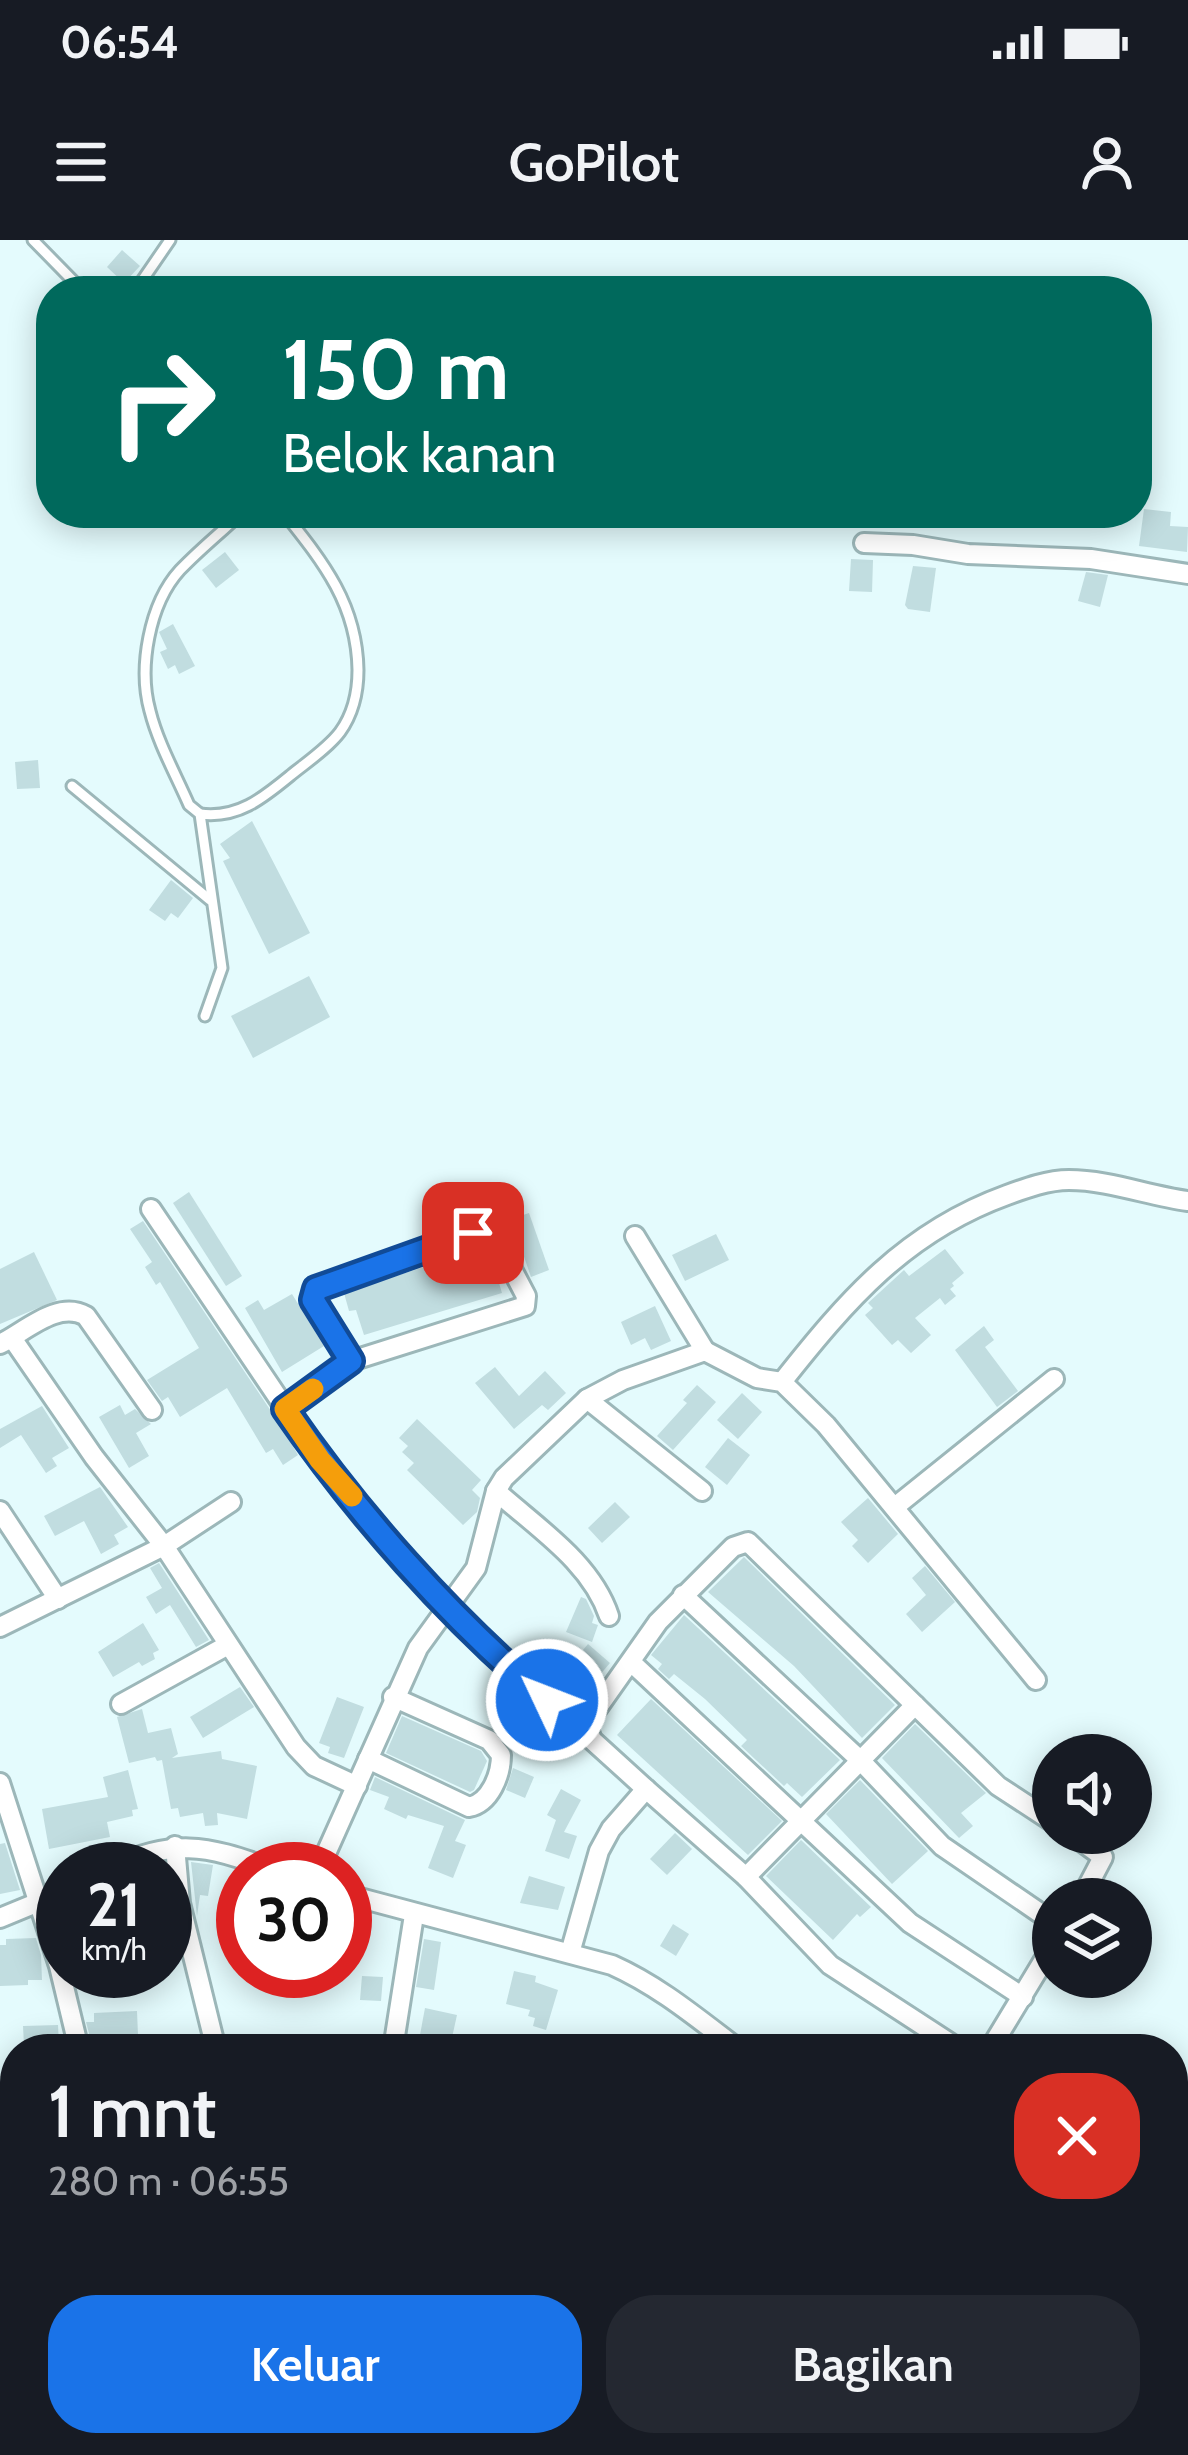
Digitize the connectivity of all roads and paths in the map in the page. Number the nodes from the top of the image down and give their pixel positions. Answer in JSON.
{"nodes":[{"id":1,"x":32,"y":240,"type":"edge"},
{"id":2,"x":170,"y":240,"type":"edge"},
{"id":3,"x":68,"y":276,"type":"edge"},
{"id":4,"x":145,"y":276,"type":"edge"},
{"id":5,"x":226,"y":528,"type":"edge"},
{"id":6,"x":296,"y":528,"type":"edge"},
{"id":7,"x":863,"y":543,"type":"dead end"},
{"id":8,"x":1188,"y":574,"type":"edge"},
{"id":9,"x":72,"y":786,"type":"dead end"},
{"id":10,"x":200,"y":814,"type":"junction"},
{"id":11,"x":210,"y":900,"type":"junction"},
{"id":12,"x":205,"y":1016,"type":"dead end"},
{"id":13,"x":1188,"y":1202,"type":"edge"},
{"id":14,"x":151,"y":1209,"type":"dead end"},
{"id":15,"x":634,"y":1235,"type":"dead end"},
{"id":16,"x":6,"y":1341,"type":"edge"},
{"id":17,"x":705,"y":1351,"type":"junction"},
{"id":18,"x":351,"y":1361,"type":"junction"},
{"id":19,"x":1054,"y":1379,"type":"dead end"},
{"id":20,"x":782,"y":1382,"type":"junction"},
{"id":21,"x":587,"y":1399,"type":"junction"},
{"id":22,"x":285,"y":1409,"type":"junction"},
{"id":23,"x":152,"y":1410,"type":"dead end"},
{"id":24,"x":496,"y":1491,"type":"junction"},
{"id":25,"x":702,"y":1491,"type":"dead end"},
{"id":26,"x":231,"y":1502,"type":"dead end"},
{"id":27,"x":896,"y":1506,"type":"junction"},
{"id":28,"x":0,"y":1511,"type":"edge"},
{"id":29,"x":164,"y":1546,"type":"junction"},
{"id":30,"x":683,"y":1595,"type":"junction"},
{"id":31,"x":58,"y":1599,"type":"junction"},
{"id":32,"x":448,"y":1607,"type":"junction"},
{"id":33,"x":609,"y":1616,"type":"dead end"},
{"id":34,"x":0,"y":1627,"type":"edge"},
{"id":35,"x":228,"y":1645,"type":"junction"},
{"id":36,"x":631,"y":1662,"type":"junction"},
{"id":37,"x":1036,"y":1680,"type":"dead end"},
{"id":38,"x":393,"y":1697,"type":"junction"},
{"id":39,"x":547,"y":1700,"type":"dead end"},
{"id":40,"x":121,"y":1705,"type":"dead end"},
{"id":41,"x":915,"y":1705,"type":"junction"},
{"id":42,"x":368,"y":1759,"type":"junction"},
{"id":43,"x":860,"y":1760,"type":"junction"},
{"id":44,"x":0,"y":1783,"type":"edge"},
{"id":45,"x":356,"y":1786,"type":"junction"},
{"id":46,"x":646,"y":1789,"type":"junction"},
{"id":47,"x":1032,"y":1808,"type":"edge"},
{"id":48,"x":802,"y":1819,"type":"junction"},
{"id":49,"x":331,"y":1842,"type":"edge"},
{"id":50,"x":746,"y":1876,"type":"junction"},
{"id":51,"x":36,"y":1895,"type":"edge"},
{"id":52,"x":372,"y":1902,"type":"edge"},
{"id":53,"x":36,"y":1905,"type":"edge"},
{"id":54,"x":1032,"y":1908,"type":"edge"},
{"id":55,"x":414,"y":1915,"type":"junction"},
{"id":56,"x":0,"y":1918,"type":"edge"},
{"id":57,"x":570,"y":1953,"type":"junction"},
{"id":58,"x":192,"y":1954,"type":"edge"},
{"id":59,"x":1032,"y":1981,"type":"edge"},
{"id":60,"x":1023,"y":1996,"type":"junction"},
{"id":61,"x":65,"y":1998,"type":"edge"},
{"id":62,"x":75,"y":2034,"type":"edge"},
{"id":63,"x":212,"y":2034,"type":"edge"},
{"id":64,"x":395,"y":2034,"type":"edge"},
{"id":65,"x":718,"y":2034,"type":"edge"},
{"id":66,"x":936,"y":2034,"type":"edge"},
{"id":67,"x":999,"y":2034,"type":"edge"}],
"edges":[{"from":1,"to":3,"type":"lane"},
{"from":2,"to":4,"type":"lane"},
{"from":5,"to":10,"type":"lane"},
{"from":6,"to":10,"type":"lane"},
{"from":7,"to":8,"type":"street"},
{"from":9,"to":11,"type":"lane"},
{"from":10,"to":11,"type":"lane"},
{"from":11,"to":12,"type":"lane"},
{"from":13,"to":20,"type":"street"},
{"from":14,"to":22,"type":"street"},
{"from":15,"to":17,"type":"street"},
{"from":16,"to":23,"type":"street"},
{"from":16,"to":29,"type":"street"},
{"from":17,"to":20,"type":"street"},
{"from":17,"to":21,"type":"street"},
{"from":18,"to":18,"type":"street"},
{"from":18,"to":22,"type":"street"},
{"from":19,"to":27,"type":"street"},
{"from":20,"to":27,"type":"street"},
{"from":21,"to":24,"type":"street"},
{"from":21,"to":25,"type":"street"},
{"from":22,"to":32,"type":"street"},
{"from":24,"to":32,"type":"street"},
{"from":24,"to":33,"type":"street"},
{"from":26,"to":29,"type":"street"},
{"from":27,"to":37,"type":"street"},
{"from":28,"to":31,"type":"street"},
{"from":29,"to":31,"type":"street"},
{"from":29,"to":35,"type":"street"},
{"from":30,"to":36,"type":"street"},
{"from":30,"to":41,"type":"street"},
{"from":30,"to":43,"type":"street"},
{"from":31,"to":34,"type":"street"},
{"from":32,"to":38,"type":"street"},
{"from":32,"to":39,"type":"street"},
{"from":35,"to":40,"type":"street"},
{"from":35,"to":45,"type":"street"},
{"from":36,"to":46,"type":"street"},
{"from":36,"to":48,"type":"street"},
{"from":38,"to":42,"type":"street"},
{"from":38,"to":42,"type":"street"},
{"from":41,"to":43,"type":"street"},
{"from":41,"to":47,"type":"street"},
{"from":42,"to":45,"type":"street"},
{"from":43,"to":48,"type":"street"},
{"from":43,"to":54,"type":"street"},
{"from":44,"to":51,"type":"street"},
{"from":45,"to":49,"type":"street"},
{"from":46,"to":50,"type":"street"},
{"from":46,"to":57,"type":"street"},
{"from":48,"to":50,"type":"street"},
{"from":48,"to":60,"type":"street"},
{"from":50,"to":66,"type":"street"},
{"from":52,"to":55,"type":"street"},
{"from":53,"to":56,"type":"street"},
{"from":55,"to":57,"type":"street"},
{"from":55,"to":64,"type":"street"},
{"from":57,"to":65,"type":"street"},
{"from":58,"to":63,"type":"street"},
{"from":59,"to":60,"type":"street"},
{"from":60,"to":67,"type":"street"},
{"from":61,"to":62,"type":"street"}]}
